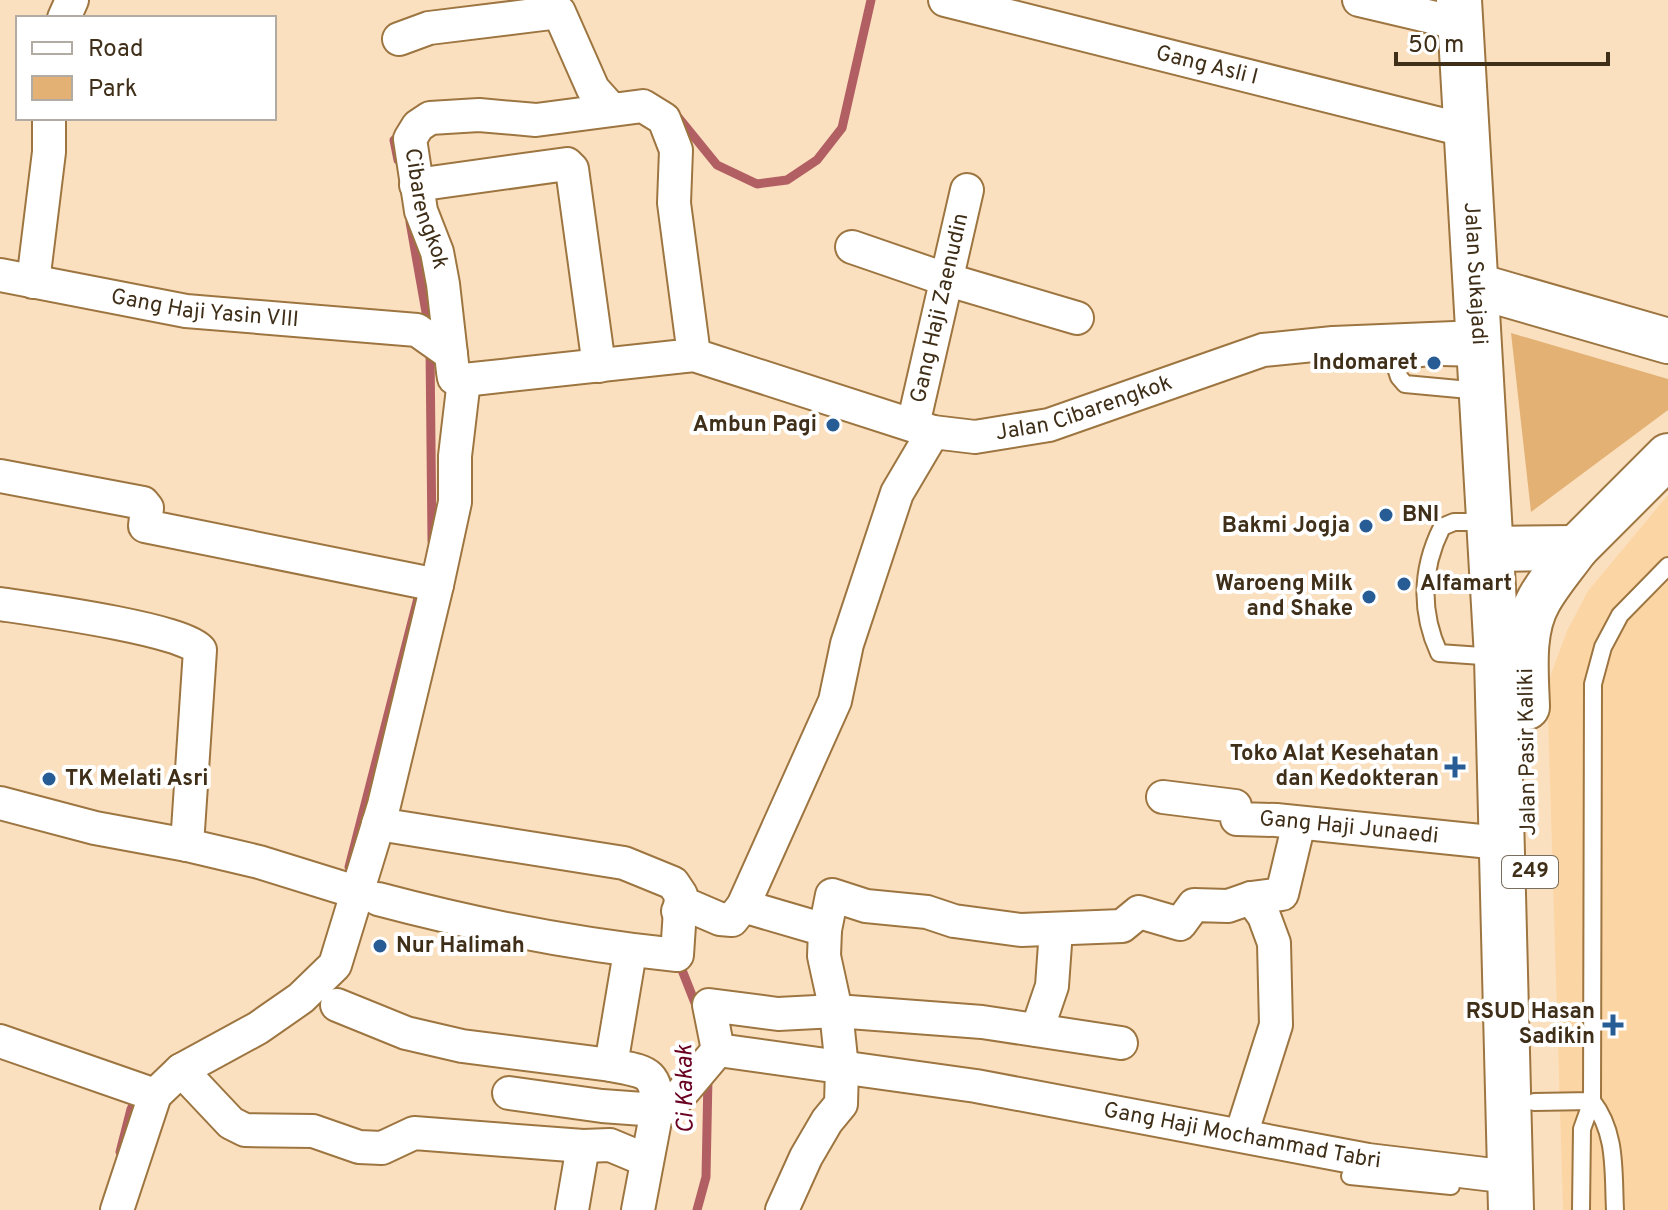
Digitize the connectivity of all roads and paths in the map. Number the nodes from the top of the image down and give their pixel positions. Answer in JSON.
{"nodes":[{"id":1,"x":945,"y":0,"type":"edge"},
{"id":2,"x":1359,"y":0,"type":"edge"},
{"id":3,"x":1460,"y":12,"type":"edge"},
{"id":4,"x":399,"y":39,"type":"dead end"},
{"id":5,"x":603,"y":100,"type":"junction"},
{"id":6,"x":49,"y":120,"type":"edge"},
{"id":7,"x":1468,"y":131,"type":"junction"},
{"id":8,"x":416,"y":185,"type":"junction"},
{"id":9,"x":967,"y":190,"type":"dead end"},
{"id":10,"x":852,"y":247,"type":"dead end"},
{"id":11,"x":0,"y":275,"type":"edge"},
{"id":12,"x":945,"y":279,"type":"junction"},
{"id":13,"x":33,"y":282,"type":"junction"},
{"id":14,"x":1477,"y":286,"type":"junction"},
{"id":15,"x":1077,"y":318,"type":"dead end"},
{"id":16,"x":1668,"y":341,"type":"edge"},
{"id":17,"x":694,"y":355,"type":"junction"},
{"id":18,"x":1481,"y":362,"type":"junction"},
{"id":19,"x":599,"y":366,"type":"junction"},
{"id":20,"x":457,"y":367,"type":"junction"},
{"id":21,"x":923,"y":429,"type":"junction"},
{"id":22,"x":1668,"y":456,"type":"edge"},
{"id":23,"x":0,"y":476,"type":"edge"},
{"id":24,"x":1490,"y":535,"type":"junction"},
{"id":25,"x":1576,"y":548,"type":"junction"},
{"id":26,"x":1668,"y":566,"type":"edge"},
{"id":27,"x":425,"y":583,"type":"junction"},
{"id":28,"x":0,"y":604,"type":"edge"},
{"id":29,"x":1496,"y":639,"type":"junction"},
{"id":30,"x":1163,"y":797,"type":"dead end"},
{"id":31,"x":0,"y":803,"type":"edge"},
{"id":32,"x":1299,"y":823,"type":"junction"},
{"id":33,"x":378,"y":824,"type":"junction"},
{"id":34,"x":1500,"y":843,"type":"junction"},
{"id":35,"x":187,"y":845,"type":"junction"},
{"id":36,"x":356,"y":893,"type":"junction"},
{"id":37,"x":1251,"y":898,"type":"junction"},
{"id":38,"x":743,"y":906,"type":"junction"},
{"id":39,"x":678,"y":911,"type":"junction"},
{"id":40,"x":825,"y":930,"type":"junction"},
{"id":41,"x":1056,"y":930,"type":"junction"},
{"id":42,"x":630,"y":952,"type":"junction"},
{"id":43,"x":337,"y":1005,"type":"dead end"},
{"id":44,"x":836,"y":1011,"type":"junction"},
{"id":45,"x":1037,"y":1030,"type":"junction"},
{"id":46,"x":0,"y":1041,"type":"edge"},
{"id":47,"x":1121,"y":1043,"type":"dead end"},
{"id":48,"x":711,"y":1058,"type":"junction"},
{"id":49,"x":611,"y":1065,"type":"junction"},
{"id":50,"x":842,"y":1068,"type":"junction"},
{"id":51,"x":181,"y":1070,"type":"junction"},
{"id":52,"x":142,"y":1090,"type":"junction"},
{"id":53,"x":509,"y":1093,"type":"dead end"},
{"id":54,"x":1592,"y":1101,"type":"junction"},
{"id":55,"x":1534,"y":1102,"type":"junction"},
{"id":56,"x":657,"y":1110,"type":"junction"},
{"id":57,"x":1241,"y":1135,"type":"junction"},
{"id":58,"x":583,"y":1146,"type":"junction"},
{"id":59,"x":646,"y":1160,"type":"junction"},
{"id":60,"x":1350,"y":1176,"type":"dead end"},
{"id":61,"x":1517,"y":1197,"type":"edge"},
{"id":62,"x":117,"y":1210,"type":"edge"},
{"id":63,"x":572,"y":1210,"type":"edge"},
{"id":64,"x":638,"y":1210,"type":"edge"},
{"id":65,"x":782,"y":1210,"type":"edge"},
{"id":66,"x":1581,"y":1210,"type":"edge"},
{"id":67,"x":1615,"y":1210,"type":"edge"}],
"edges":[{"from":1,"to":7,"type":"street","name":"Gang Asli I"},
{"from":2,"to":3,"type":"street"},
{"from":3,"to":7,"type":"main road","name":"Jalan Sukajadi","number":"249"},
{"from":4,"to":5,"type":"street"},
{"from":5,"to":8,"type":"street","name":"Cibarengkok"},
{"from":5,"to":17,"type":"street","name":"Cibarengkok"},
{"from":6,"to":13,"type":"street"},
{"from":7,"to":14,"type":"main road","name":"Jalan Sukajadi","number":"249"},
{"from":8,"to":19,"type":"street"},
{"from":8,"to":20,"type":"street","name":"Cibarengkok"},
{"from":9,"to":12,"type":"street","name":"Gang Haji Zaenudin"},
{"from":10,"to":12,"type":"street"},
{"from":11,"to":13,"type":"street","name":"Gang Haji Yasin VIII"},
{"from":12,"to":15,"type":"street"},
{"from":12,"to":21,"type":"street","name":"Gang Haji Zaenudin"},
{"from":13,"to":20,"type":"street","name":"Gang Haji Yasin VIII"},
{"from":14,"to":16,"type":"main road"},
{"from":14,"to":18,"type":"main road","name":"Jalan Sukajadi","number":"249"},
{"from":17,"to":19,"type":"street"},
{"from":17,"to":21,"type":"street","name":"Jalan Cibarengkok"},
{"from":18,"to":21,"type":"street","name":"Jalan Cibarengkok"},
{"from":18,"to":24,"type":"main road","name":"Jalan Sukajadi","number":"249"},
{"from":19,"to":20,"type":"street"},
{"from":20,"to":27,"type":"street","name":"Cibarengkok"},
{"from":21,"to":38,"type":"street","name":"Gang Haji Zaenudin"},
{"from":22,"to":25,"type":"main road"},
{"from":23,"to":27,"type":"street"},
{"from":24,"to":25,"type":"main road"},
{"from":24,"to":29,"type":"main road","name":"Jalan Pasir Kaliki","number":"249"},
{"from":24,"to":29,"type":"lane"},
{"from":25,"to":29,"type":"main road"},
{"from":25,"to":55,"type":"main road","name":"Jalan Pasir Kaliki","number":"249"},
{"from":26,"to":54,"type":"lane"},
{"from":27,"to":33,"type":"street","name":"Cibarengkok"},
{"from":28,"to":35,"type":"street"},
{"from":29,"to":34,"type":"main road","name":"Jalan Pasir Kaliki","number":"249"},
{"from":30,"to":32,"type":"street","name":"Gang Haji Junaedi"},
{"from":31,"to":35,"type":"street"},
{"from":32,"to":34,"type":"street","name":"Gang Haji Junaedi"},
{"from":32,"to":37,"type":"street"},
{"from":33,"to":36,"type":"street","name":"Cibarengkok"},
{"from":33,"to":39,"type":"street"},
{"from":34,"to":61,"type":"main road","name":"Jalan Pasir Kaliki","number":"249"},
{"from":35,"to":36,"type":"street"},
{"from":36,"to":42,"type":"street"},
{"from":36,"to":51,"type":"street","name":"Cibarengkok"},
{"from":37,"to":41,"type":"street"},
{"from":37,"to":57,"type":"street"},
{"from":38,"to":39,"type":"street"},
{"from":38,"to":40,"type":"street"},
{"from":39,"to":42,"type":"street"},
{"from":40,"to":41,"type":"street"},
{"from":40,"to":44,"type":"street"},
{"from":41,"to":45,"type":"street"},
{"from":42,"to":49,"type":"street"},
{"from":43,"to":49,"type":"street"},
{"from":44,"to":45,"type":"street"},
{"from":44,"to":48,"type":"street"},
{"from":44,"to":50,"type":"street"},
{"from":45,"to":47,"type":"street"},
{"from":46,"to":52,"type":"street"},
{"from":48,"to":50,"type":"street","name":"Gang Haji Mochammad Tabri"},
{"from":48,"to":56,"type":"street"},
{"from":49,"to":56,"type":"street"},
{"from":50,"to":57,"type":"street","name":"Gang Haji Mochammad Tabri"},
{"from":50,"to":65,"type":"street"},
{"from":51,"to":52,"type":"street","name":"Cibarengkok"},
{"from":51,"to":58,"type":"street"},
{"from":52,"to":62,"type":"street"},
{"from":53,"to":56,"type":"street"},
{"from":54,"to":55,"type":"lane"},
{"from":54,"to":66,"type":"lane"},
{"from":54,"to":67,"type":"lane"},
{"from":55,"to":61,"type":"main road","name":"Jalan Pasir Kaliki","number":"249"},
{"from":56,"to":59,"type":"street"},
{"from":57,"to":61,"type":"street","name":"Gang Haji Mochammad Tabri"},
{"from":58,"to":59,"type":"street"},
{"from":58,"to":63,"type":"street"},
{"from":59,"to":64,"type":"street"},
{"from":60,"to":61,"type":"lane"}]}
